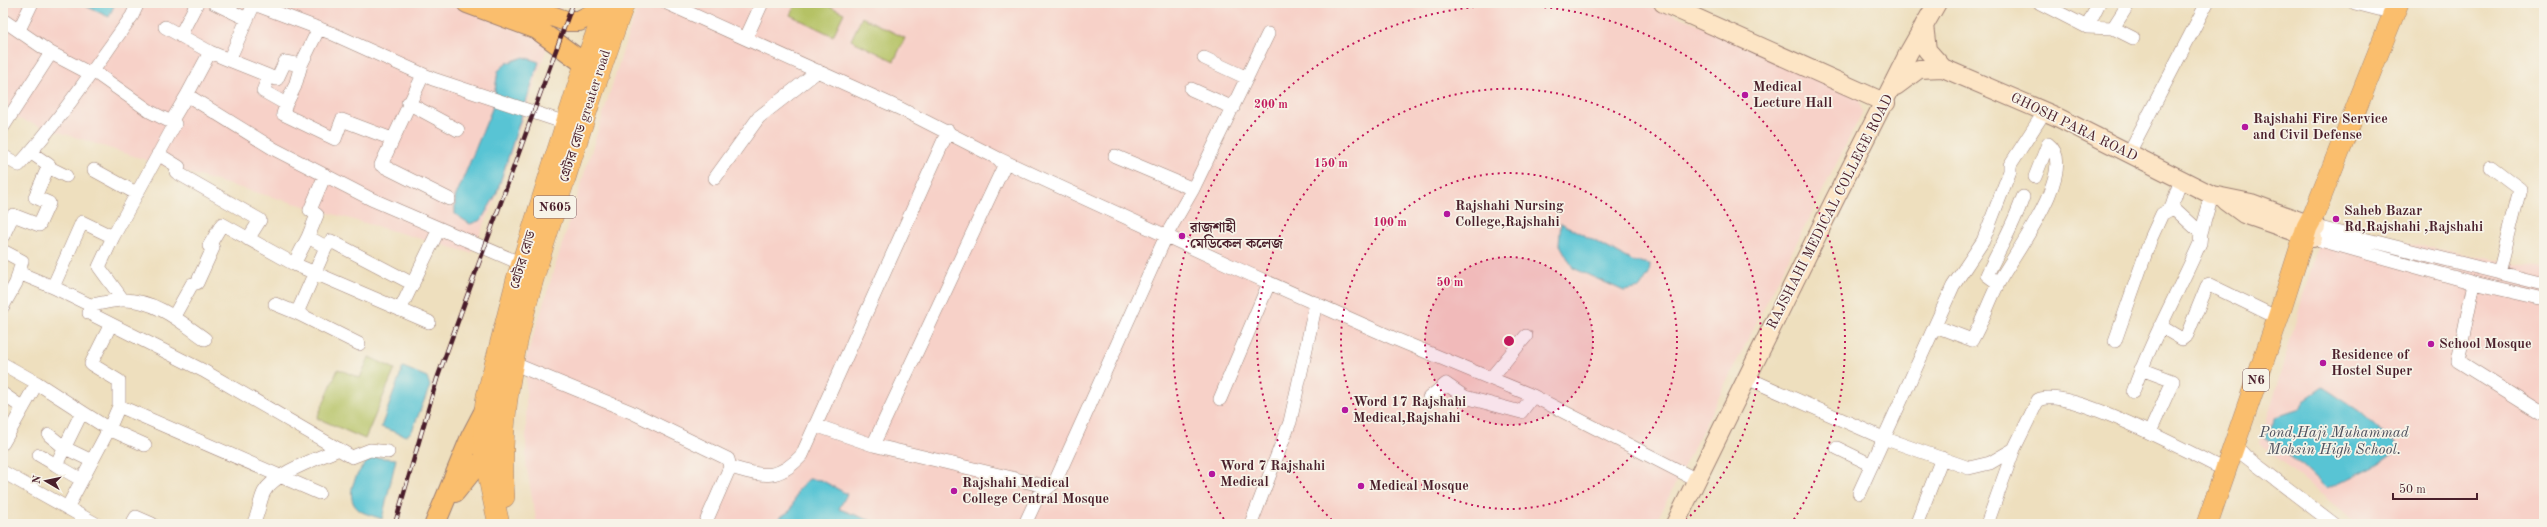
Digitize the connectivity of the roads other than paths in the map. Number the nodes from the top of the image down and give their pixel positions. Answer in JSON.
{"nodes":[{"id":1,"x":32,"y":3,"type":"edge"},
{"id":2,"x":138,"y":3,"type":"edge"},
{"id":3,"x":197,"y":3,"type":"edge"},
{"id":4,"x":214,"y":3,"type":"edge"},
{"id":5,"x":254,"y":3,"type":"edge"},
{"id":6,"x":467,"y":3,"type":"edge"},
{"id":7,"x":515,"y":3,"type":"edge"},
{"id":8,"x":667,"y":3,"type":"edge"},
{"id":9,"x":762,"y":3,"type":"edge"},
{"id":10,"x":1663,"y":3,"type":"edge"},
{"id":11,"x":1937,"y":3,"type":"edge"},
{"id":12,"x":2040,"y":3,"type":"edge"},
{"id":13,"x":2099,"y":3,"type":"edge"},
{"id":14,"x":2128,"y":3,"type":"edge"},
{"id":15,"x":2355,"y":3,"type":"edge"},
{"id":16,"x":613,"y":4,"type":"edge"},
{"id":17,"x":2205,"y":4,"type":"edge"},
{"id":18,"x":2396,"y":8,"type":"edge"},
{"id":19,"x":247,"y":19,"type":"junction"},
{"id":20,"x":3,"y":20,"type":"edge"},
{"id":21,"x":1924,"y":25,"type":"junction"},
{"id":22,"x":165,"y":27,"type":"dead end"},
{"id":23,"x":2087,"y":27,"type":"junction"},
{"id":24,"x":319,"y":28,"type":"junction"},
{"id":25,"x":2113,"y":28,"type":"junction"},
{"id":26,"x":19,"y":30,"type":"junction"},
{"id":27,"x":1268,"y":34,"type":"dead end"},
{"id":28,"x":180,"y":36,"type":"junction"},
{"id":29,"x":746,"y":38,"type":"junction"},
{"id":30,"x":2133,"y":38,"type":"dead end"},
{"id":31,"x":210,"y":52,"type":"junction"},
{"id":32,"x":51,"y":53,"type":"junction"},
{"id":33,"x":1204,"y":58,"type":"dead end"},
{"id":34,"x":229,"y":60,"type":"junction"},
{"id":35,"x":585,"y":64,"type":"junction"},
{"id":36,"x":302,"y":66,"type":"junction"},
{"id":37,"x":1943,"y":68,"type":"junction"},
{"id":38,"x":818,"y":71,"type":"junction"},
{"id":39,"x":92,"y":72,"type":"junction"},
{"id":40,"x":423,"y":75,"type":"junction"},
{"id":41,"x":268,"y":76,"type":"junction"},
{"id":42,"x":1247,"y":78,"type":"junction"},
{"id":43,"x":1191,"y":89,"type":"dead end"},
{"id":44,"x":1887,"y":94,"type":"junction"},
{"id":45,"x":187,"y":95,"type":"junction"},
{"id":46,"x":408,"y":103,"type":"junction"},
{"id":47,"x":286,"y":104,"type":"junction"},
{"id":48,"x":1233,"y":108,"type":"junction"},
{"id":49,"x":2045,"y":111,"type":"junction"},
{"id":50,"x":171,"y":122,"type":"junction"},
{"id":51,"x":566,"y":123,"type":"junction"},
{"id":52,"x":3,"y":127,"type":"edge"},
{"id":53,"x":458,"y":130,"type":"dead end"},
{"id":54,"x":948,"y":131,"type":"junction"},
{"id":55,"x":392,"y":139,"type":"junction"},
{"id":56,"x":30,"y":152,"type":"junction"},
{"id":57,"x":2129,"y":153,"type":"junction"},
{"id":58,"x":158,"y":154,"type":"junction"},
{"id":59,"x":3,"y":156,"type":"edge"},
{"id":60,"x":1115,"y":156,"type":"dead end"},
{"id":61,"x":1000,"y":159,"type":"junction"},
{"id":62,"x":48,"y":167,"type":"junction"},
{"id":63,"x":2491,"y":167,"type":"dead end"},
{"id":64,"x":94,"y":170,"type":"dead end"},
{"id":65,"x":325,"y":175,"type":"junction"},
{"id":66,"x":66,"y":176,"type":"dead end"},
{"id":67,"x":2035,"y":177,"type":"dead end"},
{"id":68,"x":715,"y":178,"type":"dead end"},
{"id":69,"x":2181,"y":179,"type":"junction"},
{"id":70,"x":1193,"y":189,"type":"junction"},
{"id":71,"x":2211,"y":190,"type":"junction"},
{"id":72,"x":136,"y":193,"type":"junction"},
{"id":73,"x":2023,"y":197,"type":"dead end"},
{"id":74,"x":449,"y":199,"type":"dead end"},
{"id":75,"x":2171,"y":209,"type":"junction"},
{"id":76,"x":439,"y":228,"type":"junction"},
{"id":77,"x":2311,"y":228,"type":"junction"},
{"id":78,"x":2201,"y":233,"type":"junction"},
{"id":79,"x":1167,"y":234,"type":"junction"},
{"id":80,"x":3,"y":236,"type":"edge"},
{"id":81,"x":113,"y":237,"type":"junction"},
{"id":82,"x":308,"y":237,"type":"junction"},
{"id":83,"x":248,"y":239,"type":"junction"},
{"id":84,"x":326,"y":247,"type":"junction"},
{"id":85,"x":3,"y":251,"type":"edge"},
{"id":86,"x":294,"y":264,"type":"junction"},
{"id":87,"x":522,"y":264,"type":"junction"},
{"id":88,"x":313,"y":273,"type":"junction"},
{"id":89,"x":2499,"y":273,"type":"junction"},
{"id":90,"x":19,"y":274,"type":"junction"},
{"id":91,"x":1269,"y":283,"type":"junction"},
{"id":92,"x":1998,"y":283,"type":"junction"},
{"id":93,"x":2474,"y":283,"type":"junction"},
{"id":94,"x":413,"y":284,"type":"junction"},
{"id":95,"x":2544,"y":284,"type":"edge"},
{"id":96,"x":53,"y":287,"type":"junction"},
{"id":97,"x":2544,"y":299,"type":"edge"},
{"id":98,"x":123,"y":300,"type":"junction"},
{"id":99,"x":1316,"y":303,"type":"junction"},
{"id":100,"x":275,"y":304,"type":"dead end"},
{"id":101,"x":90,"y":305,"type":"junction"},
{"id":102,"x":3,"y":306,"type":"edge"},
{"id":103,"x":400,"y":310,"type":"junction"},
{"id":104,"x":297,"y":312,"type":"junction"},
{"id":105,"x":174,"y":316,"type":"junction"},
{"id":106,"x":2278,"y":318,"type":"junction"},
{"id":107,"x":429,"y":322,"type":"dead end"},
{"id":108,"x":111,"y":324,"type":"junction"},
{"id":109,"x":1935,"y":326,"type":"junction"},
{"id":110,"x":2160,"y":326,"type":"junction"},
{"id":111,"x":1526,"y":336,"type":"dead end"},
{"id":112,"x":205,"y":339,"type":"dead end"},
{"id":113,"x":2115,"y":341,"type":"dead end"},
{"id":114,"x":359,"y":344,"type":"dead end"},
{"id":115,"x":512,"y":363,"type":"junction"},
{"id":116,"x":3,"y":364,"type":"edge"},
{"id":117,"x":2141,"y":369,"type":"junction"},
{"id":118,"x":1491,"y":378,"type":"junction"},
{"id":119,"x":1747,"y":378,"type":"junction"},
{"id":120,"x":36,"y":382,"type":"junction"},
{"id":121,"x":2133,"y":392,"type":"dead end"},
{"id":122,"x":3,"y":394,"type":"edge"},
{"id":123,"x":1533,"y":396,"type":"junction"},
{"id":124,"x":1430,"y":398,"type":"dead end"},
{"id":125,"x":1220,"y":399,"type":"dead end"},
{"id":126,"x":119,"y":406,"type":"junction"},
{"id":127,"x":23,"y":408,"type":"junction"},
{"id":128,"x":82,"y":412,"type":"junction"},
{"id":129,"x":484,"y":412,"type":"junction"},
{"id":130,"x":2544,"y":415,"type":"edge"},
{"id":131,"x":506,"y":417,"type":"junction"},
{"id":132,"x":815,"y":425,"type":"junction"},
{"id":133,"x":110,"y":429,"type":"junction"},
{"id":134,"x":2150,"y":432,"type":"junction"},
{"id":135,"x":49,"y":435,"type":"dead end"},
{"id":136,"x":1883,"y":438,"type":"junction"},
{"id":137,"x":3,"y":444,"type":"edge"},
{"id":138,"x":145,"y":445,"type":"dead end"},
{"id":139,"x":504,"y":445,"type":"junction"},
{"id":140,"x":873,"y":445,"type":"junction"},
{"id":141,"x":64,"y":448,"type":"junction"},
{"id":142,"x":1837,"y":448,"type":"dead end"},
{"id":143,"x":339,"y":449,"type":"junction"},
{"id":144,"x":2014,"y":449,"type":"junction"},
{"id":145,"x":2240,"y":450,"type":"junction"},
{"id":146,"x":388,"y":452,"type":"dead end"},
{"id":147,"x":39,"y":455,"type":"dead end"},
{"id":148,"x":485,"y":458,"type":"junction"},
{"id":149,"x":1942,"y":458,"type":"junction"},
{"id":150,"x":92,"y":461,"type":"junction"},
{"id":151,"x":56,"y":465,"type":"junction"},
{"id":152,"x":1872,"y":466,"type":"junction"},
{"id":153,"x":730,"y":467,"type":"junction"},
{"id":154,"x":2225,"y":470,"type":"junction"},
{"id":155,"x":3,"y":472,"type":"edge"},
{"id":156,"x":282,"y":476,"type":"junction"},
{"id":157,"x":1691,"y":477,"type":"junction"},
{"id":158,"x":82,"y":480,"type":"junction"},
{"id":159,"x":1049,"y":487,"type":"junction"},
{"id":160,"x":319,"y":492,"type":"dead end"},
{"id":161,"x":1859,"y":493,"type":"dead end"},
{"id":162,"x":67,"y":508,"type":"junction"},
{"id":163,"x":1918,"y":520,"type":"dead end"},
{"id":164,"x":1252,"y":521,"type":"dead end"},
{"id":165,"x":436,"y":522,"type":"edge"},
{"id":166,"x":96,"y":524,"type":"edge"},
{"id":167,"x":132,"y":524,"type":"edge"},
{"id":168,"x":152,"y":524,"type":"edge"},
{"id":169,"x":252,"y":524,"type":"edge"},
{"id":170,"x":499,"y":524,"type":"edge"},
{"id":171,"x":510,"y":524,"type":"edge"},
{"id":172,"x":705,"y":524,"type":"edge"},
{"id":173,"x":1025,"y":524,"type":"edge"},
{"id":174,"x":1668,"y":524,"type":"edge"},
{"id":175,"x":1675,"y":524,"type":"edge"},
{"id":176,"x":1987,"y":524,"type":"edge"},
{"id":177,"x":2207,"y":524,"type":"edge"},
{"id":178,"x":2222,"y":524,"type":"edge"},
{"id":179,"x":2334,"y":524,"type":"edge"}],
"edges":[{"from":1,"to":26,"type":"street"},
{"from":2,"to":39,"type":"street"},
{"from":3,"to":28,"type":"street"},
{"from":4,"to":19,"type":"street"},
{"from":5,"to":19,"type":"street"},
{"from":5,"to":24,"type":"street"},
{"from":6,"to":35,"type":"main road"},
{"from":7,"to":16,"type":"main road"},
{"from":8,"to":29,"type":"street"},
{"from":9,"to":29,"type":"street"},
{"from":10,"to":44,"type":"main road"},
{"from":11,"to":21,"type":"main road"},
{"from":12,"to":23,"type":"street"},
{"from":13,"to":23,"type":"street"},
{"from":14,"to":25,"type":"street"},
{"from":15,"to":18,"type":"street"},
{"from":16,"to":35,"type":"highway","name":"গ্রেটার রোড","number":"N605"},
{"from":16,"to":115,"type":"highway","name":"গ্রেটার রোড greater road","number":"N605"},
{"from":17,"to":57,"type":"street"},
{"from":18,"to":77,"type":"highway","number":"N6"},
{"from":19,"to":34,"type":"street"},
{"from":20,"to":26,"type":"street"},
{"from":21,"to":37,"type":"main road"},
{"from":21,"to":44,"type":"main road"},
{"from":22,"to":28,"type":"street"},
{"from":23,"to":25,"type":"street"},
{"from":24,"to":36,"type":"street"},
{"from":24,"to":40,"type":"street"},
{"from":25,"to":30,"type":"street"},
{"from":26,"to":32,"type":"street"},
{"from":27,"to":42,"type":"street"},
{"from":28,"to":31,"type":"street"},
{"from":29,"to":38,"type":"street"},
{"from":31,"to":34,"type":"street"},
{"from":31,"to":45,"type":"street"},
{"from":32,"to":39,"type":"street"},
{"from":32,"to":52,"type":"street"},
{"from":33,"to":42,"type":"street"},
{"from":34,"to":41,"type":"street"},
{"from":35,"to":51,"type":"highway","name":"গ্রেটার রোড","number":"N605"},
{"from":36,"to":41,"type":"street"},
{"from":36,"to":47,"type":"street"},
{"from":37,"to":44,"type":"main road","name":"GHOSH PARA ROAD"},
{"from":37,"to":49,"type":"main road","name":"GHOSH PARA ROAD"},
{"from":38,"to":54,"type":"street"},
{"from":38,"to":68,"type":"street"},
{"from":39,"to":50,"type":"street"},
{"from":39,"to":56,"type":"street"},
{"from":40,"to":46,"type":"street"},
{"from":40,"to":51,"type":"street"},
{"from":41,"to":47,"type":"street"},
{"from":42,"to":48,"type":"street"},
{"from":43,"to":48,"type":"street"},
{"from":44,"to":119,"type":"main road","name":"RAJSHAHI MEDICAL COLLEGE ROAD"},
{"from":44,"to":157,"type":"main road","name":"RAJSHAHI MEDICAL COLLEGE ROAD"},
{"from":45,"to":50,"type":"street"},
{"from":45,"to":65,"type":"street"},
{"from":46,"to":53,"type":"street"},
{"from":46,"to":55,"type":"street"},
{"from":47,"to":55,"type":"street"},
{"from":48,"to":70,"type":"street"},
{"from":49,"to":57,"type":"main road","name":"GHOSH PARA ROAD"},
{"from":49,"to":109,"type":"street"},
{"from":50,"to":58,"type":"street"},
{"from":51,"to":87,"type":"highway","name":"গ্রেটার রোড","number":"N605"},
{"from":54,"to":61,"type":"street"},
{"from":54,"to":132,"type":"street"},
{"from":55,"to":74,"type":"street"},
{"from":56,"to":59,"type":"street"},
{"from":56,"to":62,"type":"street"},
{"from":57,"to":69,"type":"main road","name":"GHOSH PARA ROAD"},
{"from":58,"to":72,"type":"street"},
{"from":58,"to":83,"type":"street"},
{"from":60,"to":70,"type":"street"},
{"from":61,"to":79,"type":"street"},
{"from":61,"to":140,"type":"street"},
{"from":62,"to":66,"type":"street"},
{"from":62,"to":80,"type":"street"},
{"from":63,"to":89,"type":"street"},
{"from":64,"to":72,"type":"street"},
{"from":65,"to":76,"type":"street"},
{"from":65,"to":82,"type":"street"},
{"from":67,"to":92,"type":"street"},
{"from":69,"to":71,"type":"main road","name":"GHOSH PARA ROAD"},
{"from":69,"to":75,"type":"street"},
{"from":70,"to":79,"type":"street"},
{"from":71,"to":77,"type":"main road","name":"GHOSH PARA ROAD"},
{"from":71,"to":78,"type":"street"},
{"from":72,"to":81,"type":"street"},
{"from":73,"to":92,"type":"street"},
{"from":75,"to":78,"type":"street"},
{"from":75,"to":113,"type":"street"},
{"from":76,"to":87,"type":"street"},
{"from":76,"to":94,"type":"street"},
{"from":77,"to":89,"type":"street"},
{"from":77,"to":93,"type":"street"},
{"from":77,"to":106,"type":"highway","number":"N6"},
{"from":77,"to":145,"type":"highway","number":"N6"},
{"from":78,"to":110,"type":"street"},
{"from":79,"to":91,"type":"street"},
{"from":79,"to":159,"type":"street"},
{"from":81,"to":96,"type":"street"},
{"from":81,"to":98,"type":"street"},
{"from":82,"to":84,"type":"street"},
{"from":82,"to":86,"type":"street"},
{"from":83,"to":86,"type":"street"},
{"from":83,"to":105,"type":"street"},
{"from":84,"to":88,"type":"street"},
{"from":84,"to":94,"type":"street"},
{"from":85,"to":90,"type":"street"},
{"from":86,"to":88,"type":"street"},
{"from":87,"to":129,"type":"highway","name":"গ্রেটার রোড","number":"N605"},
{"from":88,"to":103,"type":"street"},
{"from":88,"to":104,"type":"street"},
{"from":89,"to":95,"type":"street"},
{"from":90,"to":96,"type":"street"},
{"from":90,"to":102,"type":"street"},
{"from":91,"to":99,"type":"street"},
{"from":91,"to":125,"type":"street"},
{"from":92,"to":109,"type":"street"},
{"from":93,"to":97,"type":"street"},
{"from":93,"to":130,"type":"street"},
{"from":94,"to":103,"type":"street"},
{"from":96,"to":101,"type":"street"},
{"from":98,"to":101,"type":"street"},
{"from":98,"to":105,"type":"street"},
{"from":99,"to":118,"type":"street"},
{"from":99,"to":164,"type":"street"},
{"from":100,"to":104,"type":"street"},
{"from":101,"to":108,"type":"street"},
{"from":103,"to":107,"type":"street"},
{"from":104,"to":114,"type":"street"},
{"from":105,"to":112,"type":"street"},
{"from":106,"to":110,"type":"street"},
{"from":106,"to":145,"type":"highway","number":"N6"},
{"from":108,"to":126,"type":"street"},
{"from":108,"to":143,"type":"street"},
{"from":109,"to":136,"type":"street"},
{"from":110,"to":117,"type":"street"},
{"from":111,"to":118,"type":"street"},
{"from":115,"to":131,"type":"highway","name":"গ্রেটার রোড greater road","number":"N605"},
{"from":115,"to":153,"type":"street"},
{"from":116,"to":120,"type":"street"},
{"from":117,"to":121,"type":"street"},
{"from":117,"to":134,"type":"street"},
{"from":118,"to":123,"type":"street"},
{"from":119,"to":136,"type":"street"},
{"from":119,"to":175,"type":"main road","name":"RAJSHAHI MEDICAL COLLEGE ROAD"},
{"from":120,"to":127,"type":"street"},
{"from":120,"to":128,"type":"street"},
{"from":122,"to":127,"type":"street"},
{"from":123,"to":124,"type":"street"},
{"from":123,"to":157,"type":"street"},
{"from":126,"to":133,"type":"street"},
{"from":126,"to":156,"type":"street"},
{"from":127,"to":137,"type":"street"},
{"from":128,"to":133,"type":"street"},
{"from":128,"to":141,"type":"street"},
{"from":129,"to":131,"type":"main road"},
{"from":129,"to":148,"type":"highway","name":"গ্রেটার রোড","number":"N605"},
{"from":129,"to":165,"type":"main road"},
{"from":131,"to":139,"type":"highway","number":"N605"},
{"from":132,"to":140,"type":"street"},
{"from":132,"to":153,"type":"street"},
{"from":133,"to":138,"type":"street"},
{"from":133,"to":150,"type":"street"},
{"from":134,"to":144,"type":"street"},
{"from":134,"to":154,"type":"street"},
{"from":135,"to":141,"type":"street"},
{"from":136,"to":149,"type":"street"},
{"from":136,"to":152,"type":"street"},
{"from":139,"to":148,"type":"main road"},
{"from":139,"to":171,"type":"highway","number":"N605"},
{"from":140,"to":159,"type":"street"},
{"from":141,"to":150,"type":"street"},
{"from":141,"to":151,"type":"street"},
{"from":142,"to":152,"type":"street"},
{"from":143,"to":146,"type":"street"},
{"from":143,"to":156,"type":"street"},
{"from":144,"to":149,"type":"street"},
{"from":144,"to":176,"type":"street"},
{"from":145,"to":154,"type":"highway","number":"N6"},
{"from":145,"to":178,"type":"highway","number":"N6"},
{"from":145,"to":179,"type":"street"},
{"from":147,"to":151,"type":"street"},
{"from":148,"to":165,"type":"main road"},
{"from":148,"to":170,"type":"highway","name":"গ্রেটার রোড","number":"N605"},
{"from":149,"to":163,"type":"street"},
{"from":150,"to":158,"type":"street"},
{"from":151,"to":158,"type":"street"},
{"from":152,"to":161,"type":"street"},
{"from":153,"to":172,"type":"street"},
{"from":154,"to":177,"type":"highway","number":"N6"},
{"from":155,"to":162,"type":"street"},
{"from":156,"to":160,"type":"street"},
{"from":156,"to":169,"type":"street"},
{"from":157,"to":174,"type":"main road","name":"RAJSHAHI MEDICAL COLLEGE ROAD"},
{"from":158,"to":162,"type":"street"},
{"from":159,"to":173,"type":"street"},
{"from":162,"to":166,"type":"street"},
{"from":167,"to":168,"type":"street"}]}
